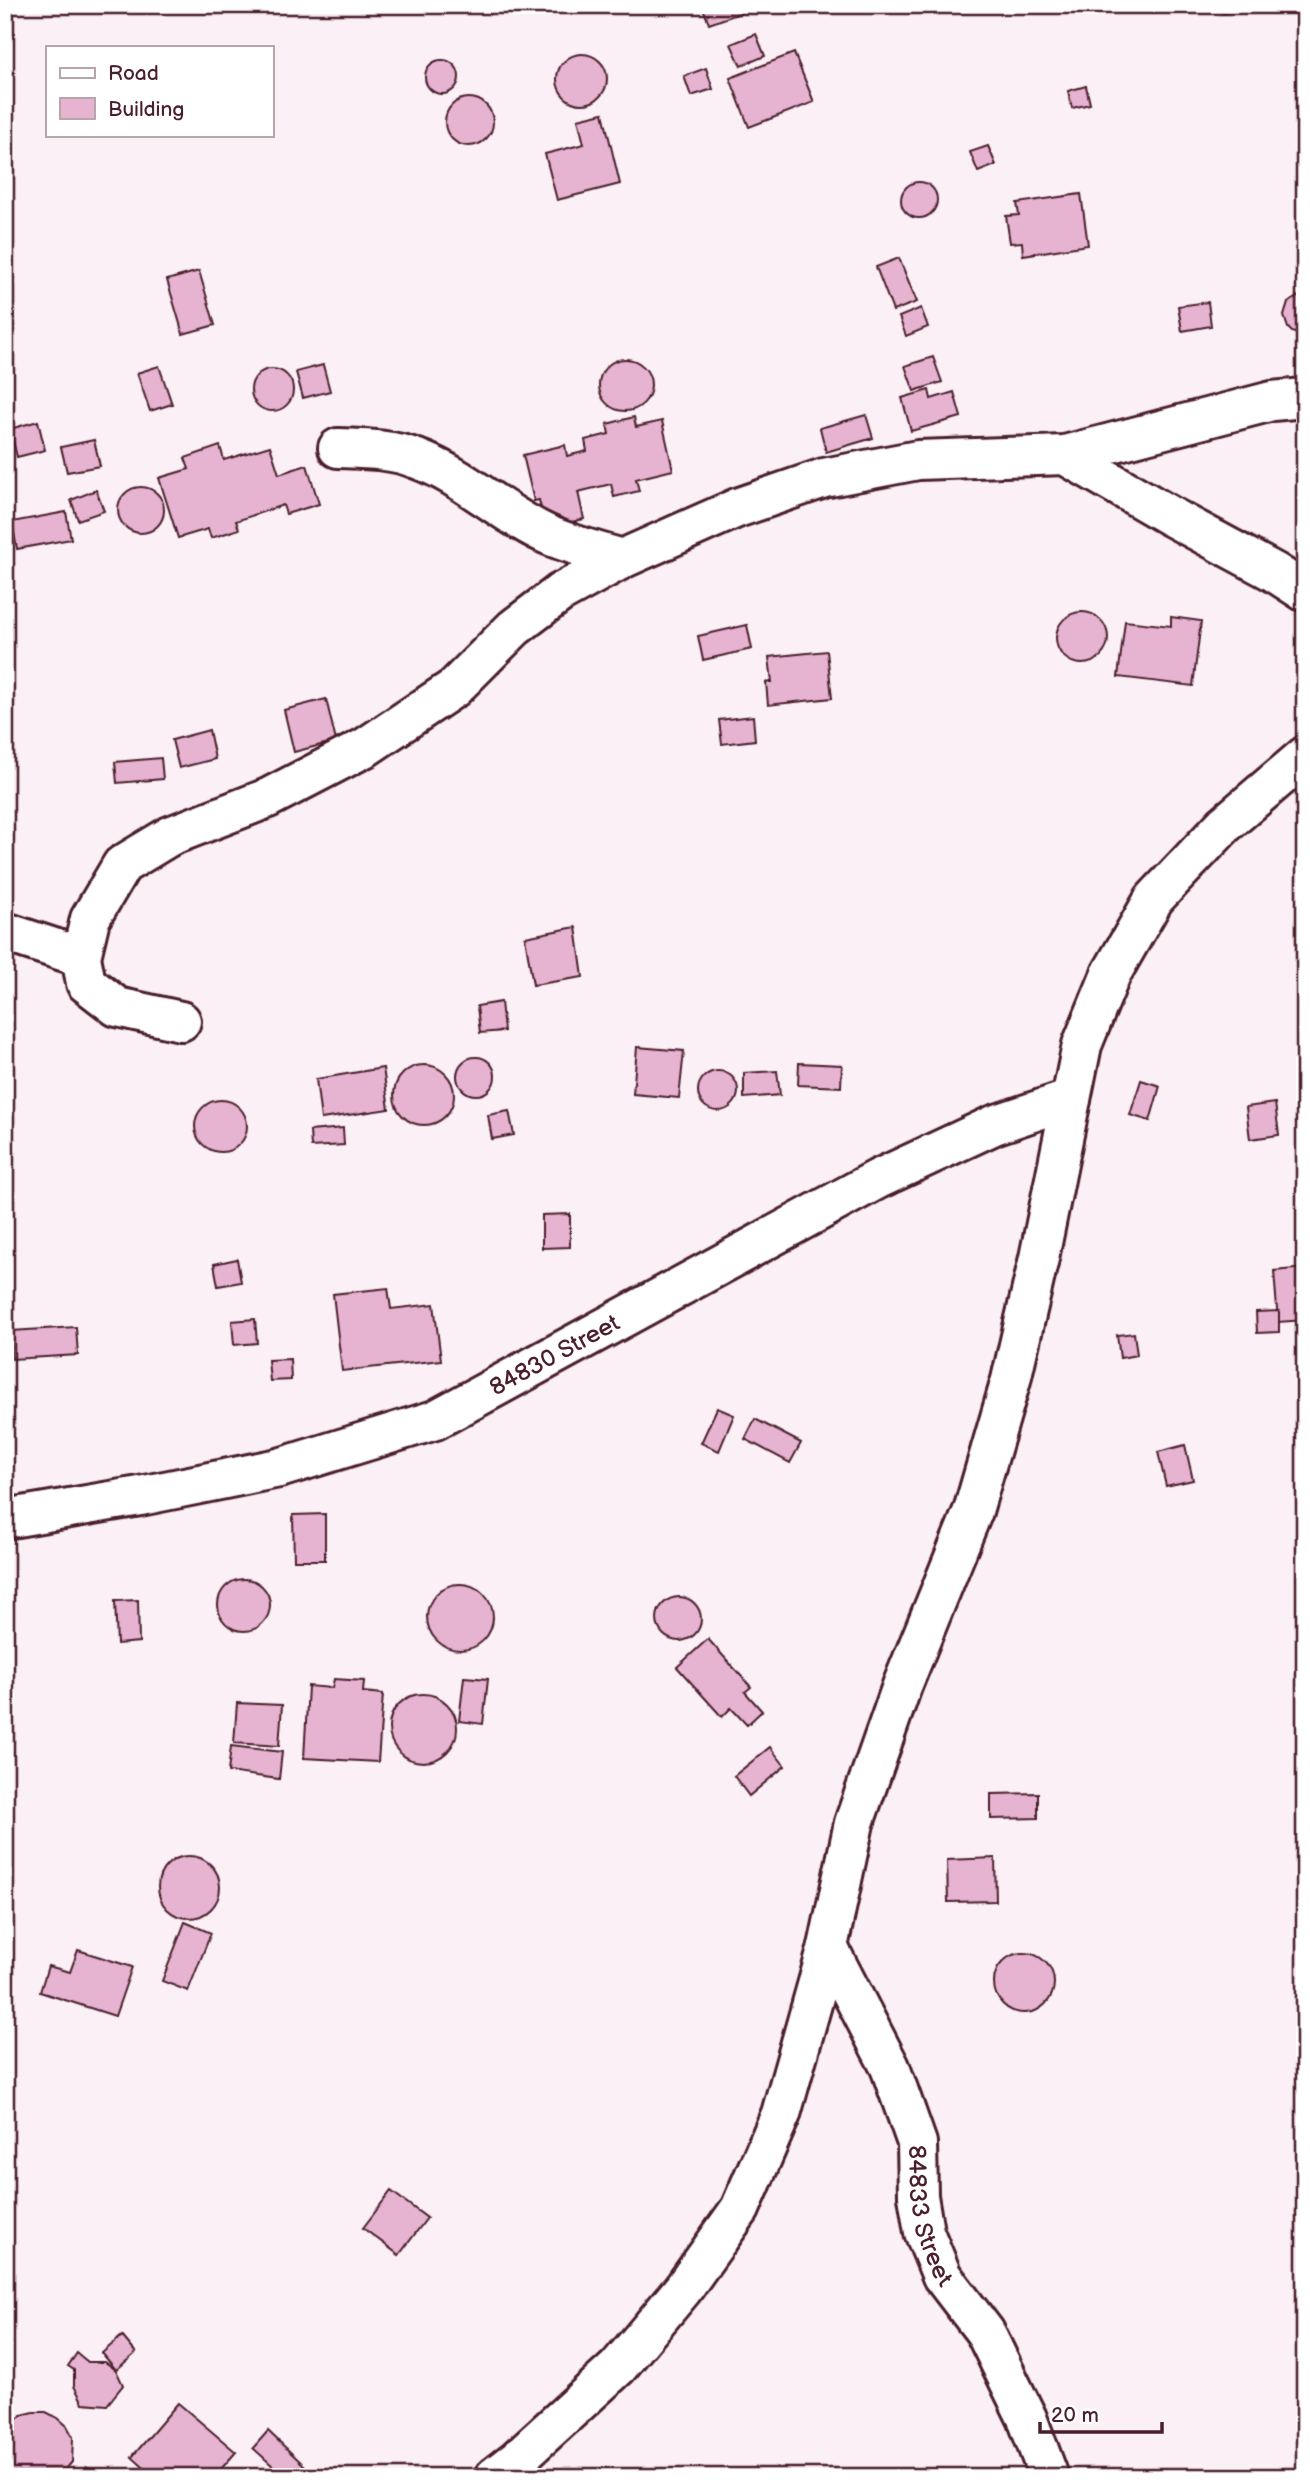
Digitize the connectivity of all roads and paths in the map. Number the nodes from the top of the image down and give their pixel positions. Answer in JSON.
{"nodes":[{"id":1,"x":1305,"y":398,"type":"edge"},
{"id":2,"x":338,"y":449,"type":"dead end"},
{"id":3,"x":1065,"y":455,"type":"junction"},
{"id":4,"x":622,"y":559,"type":"junction"},
{"id":5,"x":1305,"y":592,"type":"edge"},
{"id":6,"x":1305,"y":756,"type":"edge"},
{"id":7,"x":5,"y":932,"type":"edge"},
{"id":8,"x":81,"y":957,"type":"junction"},
{"id":9,"x":181,"y":1021,"type":"dead end"},
{"id":10,"x":1071,"y":1098,"type":"junction"},
{"id":11,"x":5,"y":1519,"type":"edge"},
{"id":12,"x":828,"y":1947,"type":"junction"},
{"id":13,"x":494,"y":2477,"type":"edge"},
{"id":14,"x":1049,"y":2477,"type":"edge"}],
"edges":[{"from":1,"to":3,"type":"street"},
{"from":2,"to":4,"type":"street"},
{"from":3,"to":4,"type":"street"},
{"from":3,"to":5,"type":"street"},
{"from":4,"to":8,"type":"street"},
{"from":6,"to":10,"type":"street"},
{"from":7,"to":8,"type":"street"},
{"from":8,"to":9,"type":"street"},
{"from":10,"to":11,"type":"street","name":"84830 Street"},
{"from":10,"to":12,"type":"street"},
{"from":12,"to":13,"type":"street"},
{"from":12,"to":14,"type":"street","name":"84833 Street"}]}
